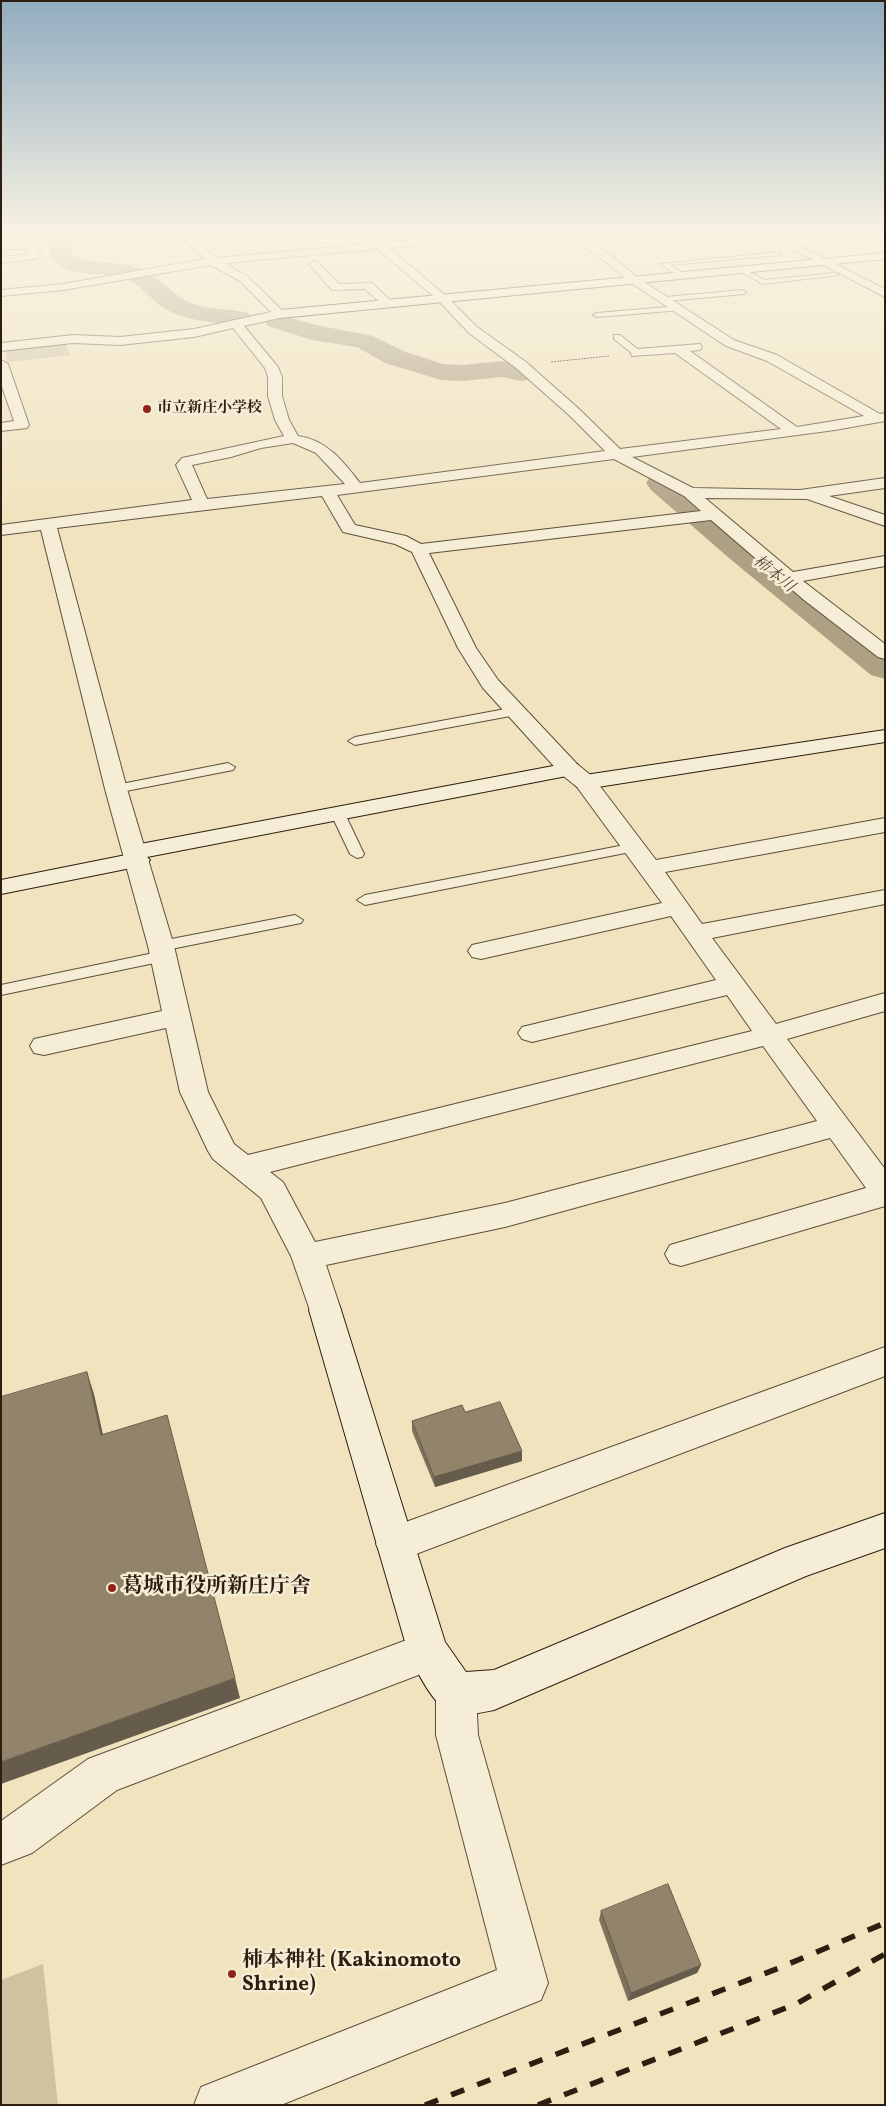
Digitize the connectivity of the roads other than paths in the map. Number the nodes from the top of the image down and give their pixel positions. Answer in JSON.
{"nodes":[{"id":1,"x":199,"y":332,"type":"edge"},
{"id":2,"x":243,"y":332,"type":"edge"},
{"id":3,"x":476,"y":332,"type":"edge"},
{"id":4,"x":714,"y":332,"type":"edge"},
{"id":5,"x":617,"y":337,"type":"dead end"},
{"id":6,"x":730,"y":343,"type":"junction"},
{"id":7,"x":1,"y":347,"type":"edge"},
{"id":8,"x":678,"y":349,"type":"junction"},
{"id":9,"x":638,"y":353,"type":"joint"},
{"id":10,"x":1,"y":364,"type":"edge"},
{"id":11,"x":881,"y":417,"type":"edge"},
{"id":12,"x":1,"y":428,"type":"edge"},
{"id":13,"x":794,"y":431,"type":"junction"},
{"id":14,"x":293,"y":439,"type":"junction"},
{"id":15,"x":616,"y":454,"type":"junction"},
{"id":16,"x":885,"y":483,"type":"edge"},
{"id":17,"x":356,"y":488,"type":"junction"},
{"id":18,"x":327,"y":491,"type":"junction"},
{"id":19,"x":690,"y":493,"type":"junction"},
{"id":20,"x":808,"y":494,"type":"junction"},
{"id":21,"x":202,"y":504,"type":"junction"},
{"id":22,"x":707,"y":515,"type":"junction"},
{"id":23,"x":885,"y":521,"type":"edge"},
{"id":24,"x":48,"y":524,"type":"junction"},
{"id":25,"x":1,"y":530,"type":"edge"},
{"id":26,"x":419,"y":549,"type":"junction"},
{"id":27,"x":885,"y":561,"type":"edge"},
{"id":28,"x":790,"y":578,"type":"junction"},
{"id":29,"x":885,"y":653,"type":"edge"},
{"id":30,"x":516,"y":711,"type":"junction"},
{"id":31,"x":885,"y":736,"type":"edge"},
{"id":32,"x":355,"y":741,"type":"dead end"},
{"id":33,"x":228,"y":767,"type":"dead end"},
{"id":34,"x":577,"y":776,"type":"junction"},
{"id":35,"x":116,"y":789,"type":"junction"},
{"id":36,"x":338,"y":814,"type":"junction"},
{"id":37,"x":885,"y":825,"type":"edge"},
{"id":38,"x":635,"y":847,"type":"junction"},
{"id":39,"x":357,"y":854,"type":"dead end"},
{"id":40,"x":136,"y":856,"type":"junction"},
{"id":41,"x":650,"y":868,"type":"junction"},
{"id":42,"x":1,"y":887,"type":"edge"},
{"id":43,"x":885,"y":897,"type":"edge"},
{"id":44,"x":365,"y":900,"type":"dead end"},
{"id":45,"x":678,"y":907,"type":"junction"},
{"id":46,"x":295,"y":920,"type":"dead end"},
{"id":47,"x":696,"y":933,"type":"junction"},
{"id":48,"x":162,"y":951,"type":"junction"},
{"id":49,"x":481,"y":951,"type":"dead end"},
{"id":50,"x":733,"y":985,"type":"junction"},
{"id":51,"x":1,"y":990,"type":"edge"},
{"id":52,"x":885,"y":1002,"type":"edge"},
{"id":53,"x":177,"y":1017,"type":"junction"},
{"id":54,"x":532,"y":1033,"type":"dead end"},
{"id":55,"x":771,"y":1035,"type":"junction"},
{"id":56,"x":44,"y":1046,"type":"dead end"},
{"id":57,"x":836,"y":1126,"type":"junction"},
{"id":58,"x":245,"y":1167,"type":"junction"},
{"id":59,"x":885,"y":1193,"type":"edge"},
{"id":60,"x":681,"y":1254,"type":"dead end"},
{"id":61,"x":307,"y":1256,"type":"junction"},
{"id":62,"x":885,"y":1361,"type":"edge"},
{"id":63,"x":885,"y":1530,"type":"edge"},
{"id":64,"x":396,"y":1544,"type":"junction"},
{"id":65,"x":428,"y":1652,"type":"junction"},
{"id":66,"x":456,"y":1694,"type":"junction"},
{"id":67,"x":1,"y":1843,"type":"edge"},
{"id":68,"x":219,"y":2105,"type":"edge"}],
"edges":[{"from":1,"to":7,"type":"street"},
{"from":2,"to":14,"type":"street"},
{"from":3,"to":15,"type":"street"},
{"from":4,"to":6,"type":"street"},
{"from":5,"to":9,"type":"lane"},
{"from":6,"to":8,"type":"street"},
{"from":6,"to":11,"type":"street"},
{"from":8,"to":9,"type":"street"},
{"from":8,"to":13,"type":"street"},
{"from":10,"to":12,"type":"street"},
{"from":11,"to":13,"type":"street"},
{"from":13,"to":15,"type":"street"},
{"from":14,"to":17,"type":"street"},
{"from":14,"to":21,"type":"street"},
{"from":15,"to":17,"type":"street"},
{"from":15,"to":19,"type":"street"},
{"from":16,"to":20,"type":"street"},
{"from":17,"to":18,"type":"street"},
{"from":18,"to":21,"type":"street"},
{"from":18,"to":26,"type":"street"},
{"from":19,"to":20,"type":"street"},
{"from":19,"to":22,"type":"street"},
{"from":20,"to":23,"type":"street"},
{"from":21,"to":24,"type":"street"},
{"from":22,"to":26,"type":"street"},
{"from":22,"to":28,"type":"street"},
{"from":24,"to":25,"type":"street"},
{"from":24,"to":35,"type":"street"},
{"from":26,"to":30,"type":"street"},
{"from":27,"to":28,"type":"street"},
{"from":28,"to":29,"type":"street"},
{"from":30,"to":32,"type":"lane"},
{"from":30,"to":34,"type":"street"},
{"from":31,"to":34,"type":"street"},
{"from":33,"to":35,"type":"lane"},
{"from":34,"to":36,"type":"street"},
{"from":34,"to":38,"type":"street"},
{"from":35,"to":40,"type":"street"},
{"from":36,"to":39,"type":"lane"},
{"from":36,"to":40,"type":"street"},
{"from":37,"to":41,"type":"street"},
{"from":38,"to":41,"type":"street"},
{"from":38,"to":44,"type":"lane"},
{"from":40,"to":42,"type":"street"},
{"from":40,"to":48,"type":"street"},
{"from":41,"to":45,"type":"street"},
{"from":43,"to":47,"type":"street"},
{"from":45,"to":47,"type":"street"},
{"from":45,"to":49,"type":"street"},
{"from":46,"to":48,"type":"lane"},
{"from":47,"to":50,"type":"street"},
{"from":48,"to":51,"type":"lane"},
{"from":48,"to":53,"type":"street"},
{"from":50,"to":54,"type":"street"},
{"from":50,"to":55,"type":"street"},
{"from":52,"to":55,"type":"street"},
{"from":53,"to":56,"type":"street"},
{"from":53,"to":58,"type":"street"},
{"from":55,"to":57,"type":"street"},
{"from":55,"to":58,"type":"street"},
{"from":57,"to":59,"type":"street"},
{"from":57,"to":61,"type":"street"},
{"from":58,"to":61,"type":"street"},
{"from":59,"to":60,"type":"street"},
{"from":61,"to":64,"type":"street"},
{"from":62,"to":64,"type":"street"},
{"from":63,"to":66,"type":"street"},
{"from":64,"to":65,"type":"street"},
{"from":65,"to":66,"type":"street"},
{"from":65,"to":67,"type":"street"},
{"from":66,"to":68,"type":"street"}]}
